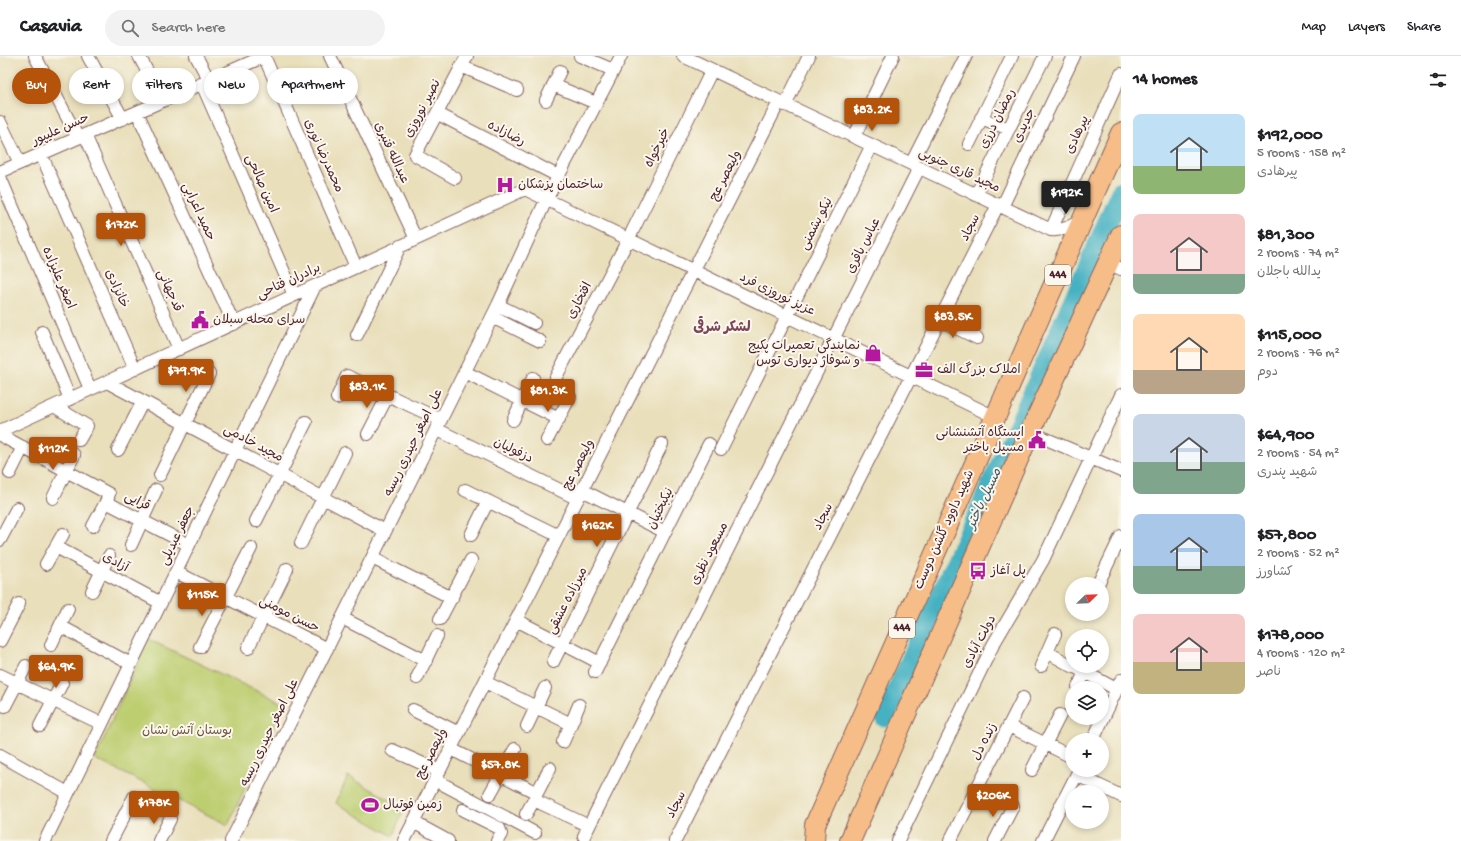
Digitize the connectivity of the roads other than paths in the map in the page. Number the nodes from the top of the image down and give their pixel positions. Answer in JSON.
{"nodes":[{"id":1,"x":35,"y":56,"type":"edge"},
{"id":2,"x":88,"y":56,"type":"edge"},
{"id":3,"x":139,"y":56,"type":"edge"},
{"id":4,"x":196,"y":56,"type":"edge"},
{"id":5,"x":330,"y":56,"type":"edge"},
{"id":6,"x":580,"y":56,"type":"edge"},
{"id":7,"x":621,"y":56,"type":"edge"},
{"id":8,"x":683,"y":56,"type":"edge"},
{"id":9,"x":809,"y":56,"type":"edge"},
{"id":10,"x":893,"y":56,"type":"edge"},
{"id":11,"x":966,"y":56,"type":"edge"},
{"id":12,"x":1012,"y":56,"type":"edge"},
{"id":13,"x":1045,"y":56,"type":"edge"},
{"id":14,"x":1074,"y":56,"type":"edge"},
{"id":15,"x":258,"y":57,"type":"edge"},
{"id":16,"x":698,"y":59,"type":"edge"},
{"id":17,"x":464,"y":61,"type":"edge"},
{"id":18,"x":145,"y":68,"type":"edge"},
{"id":19,"x":235,"y":68,"type":"edge"},
{"id":20,"x":613,"y":70,"type":"junction"},
{"id":21,"x":712,"y":70,"type":"junction"},
{"id":22,"x":560,"y":71,"type":"dead end"},
{"id":23,"x":1121,"y":74,"type":"edge"},
{"id":24,"x":204,"y":77,"type":"edge"},
{"id":25,"x":553,"y":85,"type":"junction"},
{"id":26,"x":517,"y":90,"type":"dead end"},
{"id":27,"x":546,"y":100,"type":"dead end"},
{"id":28,"x":596,"y":103,"type":"junction"},
{"id":29,"x":782,"y":103,"type":"junction"},
{"id":30,"x":156,"y":104,"type":"edge"},
{"id":31,"x":215,"y":104,"type":"edge"},
{"id":32,"x":137,"y":112,"type":"junction"},
{"id":33,"x":442,"y":116,"type":"dead end"},
{"id":34,"x":122,"y":118,"type":"junction"},
{"id":35,"x":982,"y":118,"type":"junction"},
{"id":36,"x":0,"y":122,"type":"edge"},
{"id":37,"x":1008,"y":129,"type":"junction"},
{"id":38,"x":1121,"y":133,"type":"edge"},
{"id":39,"x":81,"y":137,"type":"junction"},
{"id":40,"x":854,"y":137,"type":"junction"},
{"id":41,"x":969,"y":144,"type":"dead end"},
{"id":42,"x":872,"y":146,"type":"junction"},
{"id":43,"x":41,"y":154,"type":"junction"},
{"id":44,"x":20,"y":163,"type":"junction"},
{"id":45,"x":915,"y":166,"type":"junction"},
{"id":46,"x":0,"y":172,"type":"edge"},
{"id":47,"x":558,"y":176,"type":"junction"},
{"id":48,"x":0,"y":177,"type":"edge"},
{"id":49,"x":455,"y":178,"type":"dead end"},
{"id":50,"x":976,"y":194,"type":"junction"},
{"id":51,"x":547,"y":198,"type":"junction"},
{"id":52,"x":1000,"y":206,"type":"junction"},
{"id":53,"x":1085,"y":216,"type":"junction"},
{"id":54,"x":1050,"y":230,"type":"junction"},
{"id":55,"x":1121,"y":235,"type":"edge"},
{"id":56,"x":629,"y":238,"type":"junction"},
{"id":57,"x":416,"y":239,"type":"junction"},
{"id":58,"x":400,"y":246,"type":"junction"},
{"id":59,"x":1114,"y":266,"type":"edge"},
{"id":60,"x":356,"y":267,"type":"junction"},
{"id":61,"x":694,"y":270,"type":"junction"},
{"id":62,"x":315,"y":286,"type":"junction"},
{"id":63,"x":294,"y":295,"type":"junction"},
{"id":64,"x":498,"y":305,"type":"junction"},
{"id":65,"x":787,"y":315,"type":"junction"},
{"id":66,"x":492,"y":317,"type":"junction"},
{"id":67,"x":940,"y":320,"type":"junction"},
{"id":68,"x":534,"y":323,"type":"dead end"},
{"id":69,"x":234,"y":324,"type":"junction"},
{"id":70,"x":42,"y":332,"type":"dead end"},
{"id":71,"x":357,"y":335,"type":"dead end"},
{"id":72,"x":834,"y":338,"type":"junction"},
{"id":73,"x":977,"y":338,"type":"dead end"},
{"id":74,"x":540,"y":341,"type":"dead end"},
{"id":75,"x":179,"y":349,"type":"junction"},
{"id":76,"x":135,"y":369,"type":"junction"},
{"id":77,"x":465,"y":372,"type":"junction"},
{"id":78,"x":209,"y":374,"type":"dead end"},
{"id":79,"x":911,"y":376,"type":"junction"},
{"id":80,"x":533,"y":378,"type":"dead end"},
{"id":81,"x":556,"y":378,"type":"dead end"},
{"id":82,"x":107,"y":382,"type":"junction"},
{"id":83,"x":90,"y":389,"type":"junction"},
{"id":84,"x":388,"y":395,"type":"junction"},
{"id":85,"x":1121,"y":395,"type":"edge"},
{"id":86,"x":570,"y":397,"type":"dead end"},
{"id":87,"x":337,"y":398,"type":"dead end"},
{"id":88,"x":70,"y":399,"type":"junction"},
{"id":89,"x":522,"y":400,"type":"junction"},
{"id":90,"x":143,"y":401,"type":"junction"},
{"id":91,"x":54,"y":406,"type":"junction"},
{"id":92,"x":995,"y":417,"type":"junction"},
{"id":93,"x":558,"y":419,"type":"junction"},
{"id":94,"x":513,"y":420,"type":"dead end"},
{"id":95,"x":306,"y":422,"type":"dead end"},
{"id":96,"x":185,"y":424,"type":"junction"},
{"id":97,"x":439,"y":424,"type":"junction"},
{"id":98,"x":0,"y":431,"type":"edge"},
{"id":99,"x":1030,"y":432,"type":"junction"},
{"id":100,"x":368,"y":434,"type":"dead end"},
{"id":101,"x":0,"y":435,"type":"edge"},
{"id":102,"x":79,"y":440,"type":"dead end"},
{"id":103,"x":547,"y":440,"type":"dead end"},
{"id":104,"x":662,"y":444,"type":"dead end"},
{"id":105,"x":709,"y":444,"type":"dead end"},
{"id":106,"x":23,"y":447,"type":"junction"},
{"id":107,"x":721,"y":449,"type":"dead end"},
{"id":108,"x":118,"y":450,"type":"dead end"},
{"id":109,"x":235,"y":450,"type":"junction"},
{"id":110,"x":345,"y":453,"type":"dead end"},
{"id":111,"x":74,"y":455,"type":"dead end"},
{"id":112,"x":1092,"y":459,"type":"junction"},
{"id":113,"x":66,"y":470,"type":"junction"},
{"id":114,"x":1121,"y":471,"type":"edge"},
{"id":115,"x":10,"y":473,"type":"dead end"},
{"id":116,"x":279,"y":474,"type":"junction"},
{"id":117,"x":160,"y":475,"type":"dead end"},
{"id":118,"x":156,"y":490,"type":"dead end"},
{"id":119,"x":465,"y":490,"type":"dead end"},
{"id":120,"x":580,"y":494,"type":"junction"},
{"id":121,"x":53,"y":498,"type":"dead end"},
{"id":122,"x":323,"y":498,"type":"junction"},
{"id":123,"x":488,"y":501,"type":"junction"},
{"id":124,"x":106,"y":502,"type":"junction"},
{"id":125,"x":17,"y":508,"type":"dead end"},
{"id":126,"x":627,"y":513,"type":"junction"},
{"id":127,"x":142,"y":520,"type":"junction"},
{"id":128,"x":5,"y":521,"type":"edge"},
{"id":129,"x":256,"y":521,"type":"dead end"},
{"id":130,"x":93,"y":526,"type":"dead end"},
{"id":131,"x":385,"y":531,"type":"junction"},
{"id":132,"x":665,"y":532,"type":"junction"},
{"id":133,"x":63,"y":534,"type":"dead end"},
{"id":134,"x":471,"y":534,"type":"dead end"},
{"id":135,"x":559,"y":536,"type":"junction"},
{"id":136,"x":1121,"y":536,"type":"edge"},
{"id":137,"x":0,"y":540,"type":"edge"},
{"id":138,"x":301,"y":543,"type":"dead end"},
{"id":139,"x":131,"y":545,"type":"dead end"},
{"id":140,"x":189,"y":545,"type":"junction"},
{"id":141,"x":56,"y":547,"type":"junction"},
{"id":142,"x":251,"y":548,"type":"dead end"},
{"id":143,"x":109,"y":556,"type":"dead end"},
{"id":144,"x":372,"y":558,"type":"junction"},
{"id":145,"x":471,"y":560,"type":"dead end"},
{"id":146,"x":46,"y":564,"type":"dead end"},
{"id":147,"x":287,"y":569,"type":"dead end"},
{"id":148,"x":102,"y":572,"type":"junction"},
{"id":149,"x":176,"y":572,"type":"junction"},
{"id":150,"x":1101,"y":577,"type":"edge"},
{"id":151,"x":92,"y":591,"type":"dead end"},
{"id":152,"x":225,"y":598,"type":"junction"},
{"id":153,"x":452,"y":598,"type":"junction"},
{"id":154,"x":161,"y":603,"type":"junction"},
{"id":155,"x":19,"y":604,"type":"dead end"},
{"id":156,"x":68,"y":609,"type":"dead end"},
{"id":157,"x":263,"y":618,"type":"junction"},
{"id":158,"x":342,"y":618,"type":"junction"},
{"id":159,"x":440,"y":619,"type":"dead end"},
{"id":160,"x":516,"y":620,"type":"junction"},
{"id":161,"x":60,"y":626,"type":"junction"},
{"id":162,"x":1055,"y":634,"type":"dead end"},
{"id":163,"x":437,"y":636,"type":"dead end"},
{"id":164,"x":0,"y":641,"type":"edge"},
{"id":165,"x":562,"y":644,"type":"junction"},
{"id":166,"x":51,"y":645,"type":"dead end"},
{"id":167,"x":200,"y":647,"type":"dead end"},
{"id":168,"x":248,"y":648,"type":"dead end"},
{"id":169,"x":327,"y":649,"type":"junction"},
{"id":170,"x":1047,"y":652,"type":"junction"},
{"id":171,"x":426,"y":661,"type":"junction"},
{"id":172,"x":552,"y":662,"type":"dead end"},
{"id":173,"x":1065,"y":662,"type":"edge"},
{"id":174,"x":131,"y":664,"type":"junction"},
{"id":175,"x":26,"y":666,"type":"dead end"},
{"id":176,"x":1041,"y":666,"type":"dead end"},
{"id":177,"x":1095,"y":673,"type":"edge"},
{"id":178,"x":0,"y":675,"type":"edge"},
{"id":179,"x":417,"y":678,"type":"dead end"},
{"id":180,"x":485,"y":682,"type":"junction"},
{"id":181,"x":17,"y":683,"type":"junction"},
{"id":182,"x":62,"y":683,"type":"dead end"},
{"id":183,"x":1119,"y":684,"type":"edge"},
{"id":184,"x":545,"y":688,"type":"dead end"},
{"id":185,"x":1023,"y":698,"type":"dead end"},
{"id":186,"x":53,"y":701,"type":"junction"},
{"id":187,"x":579,"y":705,"type":"dead end"},
{"id":188,"x":5,"y":706,"type":"dead end"},
{"id":189,"x":536,"y":707,"type":"junction"},
{"id":190,"x":413,"y":710,"type":"dead end"},
{"id":191,"x":1060,"y":715,"type":"dead end"},
{"id":192,"x":102,"y":724,"type":"junction"},
{"id":193,"x":571,"y":724,"type":"junction"},
{"id":194,"x":40,"y":726,"type":"dead end"},
{"id":195,"x":528,"y":726,"type":"dead end"},
{"id":196,"x":1010,"y":726,"type":"junction"},
{"id":197,"x":459,"y":733,"type":"junction"},
{"id":198,"x":1096,"y":733,"type":"edge"},
{"id":199,"x":563,"y":742,"type":"dead end"},
{"id":200,"x":1046,"y":744,"type":"junction"},
{"id":201,"x":451,"y":749,"type":"junction"},
{"id":202,"x":515,"y":749,"type":"dead end"},
{"id":203,"x":392,"y":750,"type":"dead end"},
{"id":204,"x":1065,"y":754,"type":"edge"},
{"id":205,"x":0,"y":755,"type":"edge"},
{"id":206,"x":550,"y":768,"type":"dead end"},
{"id":207,"x":1032,"y":770,"type":"dead end"},
{"id":208,"x":501,"y":774,"type":"junction"},
{"id":209,"x":437,"y":776,"type":"junction"},
{"id":210,"x":1075,"y":777,"type":"edge"},
{"id":211,"x":1087,"y":777,"type":"edge"},
{"id":212,"x":68,"y":793,"type":"junction"},
{"id":213,"x":490,"y":794,"type":"dead end"},
{"id":214,"x":1121,"y":796,"type":"edge"},
{"id":215,"x":134,"y":797,"type":"dead end"},
{"id":216,"x":536,"y":797,"type":"junction"},
{"id":217,"x":1013,"y":806,"type":"dead end"},
{"id":218,"x":463,"y":810,"type":"dead end"},
{"id":219,"x":526,"y":814,"type":"dead end"},
{"id":220,"x":170,"y":819,"type":"dead end"},
{"id":221,"x":414,"y":822,"type":"junction"},
{"id":222,"x":535,"y":833,"type":"dead end"},
{"id":223,"x":499,"y":836,"type":"edge"},
{"id":224,"x":811,"y":836,"type":"edge"},
{"id":225,"x":45,"y":841,"type":"edge"},
{"id":226,"x":111,"y":841,"type":"edge"},
{"id":227,"x":159,"y":841,"type":"edge"},
{"id":228,"x":231,"y":841,"type":"edge"},
{"id":229,"x":404,"y":841,"type":"edge"},
{"id":230,"x":448,"y":841,"type":"edge"},
{"id":231,"x":675,"y":841,"type":"edge"},
{"id":232,"x":850,"y":841,"type":"edge"},
{"id":233,"x":898,"y":841,"type":"edge"},
{"id":234,"x":950,"y":841,"type":"edge"},
{"id":235,"x":995,"y":841,"type":"edge"},
{"id":236,"x":1043,"y":841,"type":"edge"}],
"edges":[{"from":1,"to":39,"type":"street","name":"قدجهانی"},
{"from":2,"to":34,"type":"street"},
{"from":3,"to":18,"type":"street"},
{"from":4,"to":24,"type":"street","name":"امین صالحی"},
{"from":5,"to":57,"type":"street","name":"عبدالله قنبری"},
{"from":6,"to":20,"type":"street"},
{"from":7,"to":20,"type":"street","name":"علی اصغر حیدری ریسه"},
{"from":8,"to":16,"type":"street","name":"مجید قاری جنوبی"},
{"from":9,"to":29,"type":"street","name":"ولیعصر عج"},
{"from":10,"to":40,"type":"street"},
{"from":11,"to":45,"type":"street","name":"عباس باقری"},
{"from":12,"to":35,"type":"street"},
{"from":13,"to":37,"type":"street","name":"رمضان درزی"},
{"from":14,"to":52,"type":"street","name":"جدیدی"},
{"from":15,"to":19,"type":"street","name":"حسن علیپور"},
{"from":15,"to":60,"type":"street","name":"محمدرضا نوری"},
{"from":16,"to":21,"type":"street","name":"مجید قاری جنوبی"},
{"from":17,"to":26,"type":"street"},
{"from":17,"to":49,"type":"street","name":"نصیر نوروزی"},
{"from":20,"to":28,"type":"street","name":"علی اصغر حیدری ریسه"},
{"from":21,"to":29,"type":"street","name":"مجید قاری جنوبی"},
{"from":21,"to":56,"type":"street","name":"خیرخواه"},
{"from":22,"to":25,"type":"street"},
{"from":23,"to":54,"type":"street","name":"پیرهادی"},
{"from":25,"to":27,"type":"street"},
{"from":25,"to":28,"type":"street"},
{"from":28,"to":47,"type":"street","name":"علی اصغر حیدری ریسه"},
{"from":29,"to":40,"type":"street","name":"مجید قاری جنوبی"},
{"from":29,"to":61,"type":"street","name":"ولیعصر عج"},
{"from":30,"to":32,"type":"street","name":"حسن علیپور"},
{"from":31,"to":63,"type":"street","name":"امین صالحی"},
{"from":32,"to":34,"type":"street","name":"حسن علیپور"},
{"from":32,"to":69,"type":"street","name":"حمید اعرابی"},
{"from":33,"to":47,"type":"street","name":"رضازاده"},
{"from":34,"to":39,"type":"street","name":"حسن علیپور"},
{"from":35,"to":37,"type":"street"},
{"from":35,"to":41,"type":"street"},
{"from":36,"to":44,"type":"street"},
{"from":37,"to":50,"type":"street","name":"رمضان درزی"},
{"from":38,"to":53,"type":"main road","name":"شهید داوود گلشن دوست","number":"444"},
{"from":39,"to":43,"type":"street","name":"حسن علیپور"},
{"from":39,"to":75,"type":"street","name":"قدجهانی"},
{"from":40,"to":42,"type":"street","name":"مجید قاری جنوبی"},
{"from":42,"to":45,"type":"street","name":"مجید قاری جنوبی"},
{"from":42,"to":65,"type":"street","name":"نیکو بشمنی"},
{"from":43,"to":44,"type":"street","name":"حسن علیپور"},
{"from":43,"to":76,"type":"street","name":"خانزادی"},
{"from":44,"to":46,"type":"street","name":"حسن علیپور"},
{"from":45,"to":50,"type":"street","name":"مجید قاری جنوبی"},
{"from":45,"to":72,"type":"street","name":"عباس باقری"},
{"from":47,"to":51,"type":"street","name":"علی اصغر حیدری ریسه"},
{"from":48,"to":83,"type":"street","name":"اصغر علیزاده"},
{"from":50,"to":52,"type":"street","name":"مجید قاری جنوبی"},
{"from":51,"to":56,"type":"street","name":"عزیز نوروزی فرد"},
{"from":51,"to":57,"type":"street","name":"برادران فتاحی"},
{"from":51,"to":64,"type":"street","name":"علی اصغر حیدری ریسه"},
{"from":52,"to":54,"type":"street","name":"مجید قاری جنوبی"},
{"from":52,"to":67,"type":"street","name":"سجاد"},
{"from":53,"to":54,"type":"street"},
{"from":53,"to":92,"type":"main road","name":"شهید داوود گلشن دوست","number":"444"},
{"from":55,"to":59,"type":"main road"},
{"from":56,"to":61,"type":"street","name":"عزیز نوروزی فرد"},
{"from":56,"to":81,"type":"street","name":"افتخاری"},
{"from":57,"to":58,"type":"street","name":"برادران فتاحی"},
{"from":58,"to":60,"type":"street","name":"برادران فتاحی"},
{"from":58,"to":71,"type":"street"},
{"from":59,"to":99,"type":"main road"},
{"from":60,"to":62,"type":"street","name":"برادران فتاحی"},
{"from":61,"to":65,"type":"street","name":"عزیز نوروزی فرد"},
{"from":61,"to":120,"type":"street","name":"ولیعصر عج"},
{"from":62,"to":63,"type":"street","name":"برادران فتاحی"},
{"from":62,"to":109,"type":"street","name":"جعفر عبدیلی"},
{"from":63,"to":69,"type":"street","name":"برادران فتاحی"},
{"from":64,"to":66,"type":"street","name":"علی اصغر حیدری ریسه"},
{"from":64,"to":68,"type":"street"},
{"from":65,"to":72,"type":"street","name":"عزیز نوروزی فرد"},
{"from":65,"to":107,"type":"street"},
{"from":66,"to":74,"type":"street"},
{"from":66,"to":77,"type":"street","name":"علی اصغر حیدری ریسه"},
{"from":67,"to":73,"type":"street"},
{"from":67,"to":79,"type":"street","name":"سجاد"},
{"from":69,"to":75,"type":"street","name":"برادران فتاحی"},
{"from":70,"to":88,"type":"street"},
{"from":72,"to":79,"type":"street","name":"عزیز نوروزی فرد"},
{"from":72,"to":216,"type":"street","name":"مسعود نظری"},
{"from":75,"to":76,"type":"street","name":"برادران فتاحی"},
{"from":76,"to":82,"type":"street","name":"برادران فتاحی"},
{"from":77,"to":89,"type":"street"},
{"from":77,"to":97,"type":"street","name":"علی اصغر حیدری ریسه"},
{"from":78,"to":96,"type":"street"},
{"from":79,"to":92,"type":"street","name":"عزیز نوروزی فرد"},
{"from":79,"to":231,"type":"street","name":"سجاد"},
{"from":80,"to":89,"type":"street"},
{"from":82,"to":83,"type":"street","name":"برادران فتاحی"},
{"from":82,"to":90,"type":"street","name":"مجید خادمی"},
{"from":83,"to":88,"type":"street","name":"برادران فتاحی"},
{"from":84,"to":87,"type":"street","name":"دزفولیان"},
{"from":84,"to":97,"type":"street","name":"دزفولیان"},
{"from":84,"to":100,"type":"street"},
{"from":85,"to":112,"type":"street","name":"دولت آبادی"},
{"from":86,"to":93,"type":"street"},
{"from":88,"to":91,"type":"street","name":"برادران فتاحی"},
{"from":89,"to":93,"type":"street"},
{"from":89,"to":94,"type":"street"},
{"from":90,"to":96,"type":"street","name":"مجید خادمی"},
{"from":90,"to":108,"type":"street"},
{"from":91,"to":98,"type":"street","name":"برادران فتاحی"},
{"from":91,"to":102,"type":"street"},
{"from":92,"to":224,"type":"main road","name":"شهید داوود گلشن دوست","number":"444"},
{"from":93,"to":103,"type":"street"},
{"from":95,"to":116,"type":"street"},
{"from":96,"to":109,"type":"street","name":"مجید خادمی"},
{"from":96,"to":117,"type":"street"},
{"from":97,"to":120,"type":"street","name":"دزفولیان"},
{"from":97,"to":131,"type":"street","name":"علی اصغر حیدری ریسه"},
{"from":99,"to":112,"type":"street"},
{"from":99,"to":232,"type":"main road"},
{"from":101,"to":106,"type":"street","name":"قرایی"},
{"from":104,"to":126,"type":"street","name":"میرزاده عشقی"},
{"from":105,"to":132,"type":"street","name":"نیکبختیان"},
{"from":106,"to":113,"type":"street","name":"قرایی"},
{"from":106,"to":115,"type":"street"},
{"from":109,"to":116,"type":"street","name":"مجید خادمی"},
{"from":109,"to":140,"type":"street","name":"جعفر عبدیلی"},
{"from":110,"to":122,"type":"street"},
{"from":111,"to":113,"type":"street"},
{"from":112,"to":114,"type":"street"},
{"from":112,"to":233,"type":"street","name":"دولت آبادی"},
{"from":113,"to":121,"type":"street"},
{"from":113,"to":124,"type":"street","name":"قرایی"},
{"from":116,"to":122,"type":"street","name":"مجید خادمی"},
{"from":116,"to":129,"type":"street"},
{"from":118,"to":127,"type":"street"},
{"from":119,"to":123,"type":"street"},
{"from":120,"to":126,"type":"street","name":"دزفولیان"},
{"from":120,"to":135,"type":"street","name":"ولیعصر عج"},
{"from":122,"to":131,"type":"street","name":"مجید خادمی"},
{"from":122,"to":138,"type":"street"},
{"from":123,"to":134,"type":"street"},
{"from":123,"to":135,"type":"street"},
{"from":124,"to":127,"type":"street","name":"قرایی"},
{"from":124,"to":130,"type":"street"},
{"from":125,"to":128,"type":"street"},
{"from":126,"to":132,"type":"street","name":"دزفولیان"},
{"from":126,"to":165,"type":"street","name":"میرزاده عشقی"},
{"from":127,"to":139,"type":"street"},
{"from":127,"to":140,"type":"street","name":"قرایی"},
{"from":128,"to":137,"type":"street"},
{"from":131,"to":144,"type":"street","name":"علی اصغر حیدری ریسه"},
{"from":132,"to":165,"type":"street","name":"نیکبختیان"},
{"from":133,"to":141,"type":"street"},
{"from":135,"to":160,"type":"street","name":"ولیعصر عج"},
{"from":136,"to":150,"type":"street"},
{"from":140,"to":149,"type":"street","name":"جعفر عبدیلی"},
{"from":141,"to":146,"type":"street"},
{"from":141,"to":148,"type":"street","name":"آزادی"},
{"from":142,"to":152,"type":"street"},
{"from":143,"to":148,"type":"street"},
{"from":144,"to":153,"type":"street"},
{"from":144,"to":158,"type":"street","name":"علی اصغر حیدری ریسه"},
{"from":145,"to":153,"type":"street"},
{"from":147,"to":157,"type":"street"},
{"from":148,"to":151,"type":"street"},
{"from":148,"to":154,"type":"street","name":"آزادی"},
{"from":149,"to":152,"type":"street","name":"حسن مومنی"},
{"from":149,"to":154,"type":"street","name":"جعفر عبدیلی"},
{"from":152,"to":157,"type":"street","name":"حسن مومنی"},
{"from":152,"to":167,"type":"street"},
{"from":153,"to":159,"type":"street"},
{"from":154,"to":174,"type":"street","name":"جعفر عبدیلی"},
{"from":155,"to":164,"type":"street"},
{"from":156,"to":161,"type":"street"},
{"from":157,"to":168,"type":"street"},
{"from":157,"to":169,"type":"street","name":"حسن مومنی"},
{"from":158,"to":169,"type":"street","name":"علی اصغر حیدری ریسه"},
{"from":158,"to":171,"type":"street"},
{"from":160,"to":165,"type":"street"},
{"from":160,"to":180,"type":"street","name":"ولیعصر عج"},
{"from":161,"to":166,"type":"street"},
{"from":161,"to":174,"type":"street"},
{"from":162,"to":170,"type":"street"},
{"from":163,"to":171,"type":"street"},
{"from":165,"to":172,"type":"street","name":"میرزاده عشقی"},
{"from":169,"to":228,"type":"street","name":"علی اصغر حیدری ریسه"},
{"from":170,"to":173,"type":"street"},
{"from":170,"to":176,"type":"street"},
{"from":171,"to":179,"type":"street"},
{"from":174,"to":192,"type":"street","name":"جعفر عبدیلی"},
{"from":175,"to":181,"type":"street"},
{"from":177,"to":183,"type":"street"},
{"from":178,"to":181,"type":"street"},
{"from":180,"to":189,"type":"street"},
{"from":180,"to":197,"type":"street","name":"ولیعصر عج"},
{"from":181,"to":186,"type":"street"},
{"from":181,"to":188,"type":"street"},
{"from":182,"to":186,"type":"street"},
{"from":183,"to":198,"type":"street"},
{"from":184,"to":189,"type":"street"},
{"from":185,"to":196,"type":"street","name":"زنده دل"},
{"from":186,"to":192,"type":"street"},
{"from":186,"to":194,"type":"street"},
{"from":187,"to":193,"type":"street"},
{"from":189,"to":193,"type":"street"},
{"from":189,"to":195,"type":"street"},
{"from":190,"to":197,"type":"street"},
{"from":191,"to":200,"type":"street"},
{"from":192,"to":212,"type":"street","name":"جعفر عبدیلی"},
{"from":193,"to":199,"type":"street"},
{"from":196,"to":200,"type":"street"},
{"from":196,"to":234,"type":"street","name":"زنده دل"},
{"from":197,"to":201,"type":"street","name":"ولیعصر عج"},
{"from":200,"to":204,"type":"street"},
{"from":200,"to":207,"type":"street"},
{"from":201,"to":208,"type":"street"},
{"from":201,"to":209,"type":"street","name":"ولیعصر عج"},
{"from":202,"to":208,"type":"street"},
{"from":203,"to":209,"type":"street"},
{"from":205,"to":212,"type":"street"},
{"from":206,"to":216,"type":"street"},
{"from":208,"to":213,"type":"street"},
{"from":208,"to":216,"type":"street"},
{"from":209,"to":221,"type":"street","name":"ولیعصر عج"},
{"from":209,"to":222,"type":"street"},
{"from":210,"to":236,"type":"street"},
{"from":211,"to":214,"type":"street"},
{"from":212,"to":225,"type":"street","name":"جعفر عبدیلی"},
{"from":215,"to":226,"type":"street"},
{"from":216,"to":219,"type":"street"},
{"from":217,"to":235,"type":"street"},
{"from":218,"to":223,"type":"street"},
{"from":220,"to":227,"type":"street"},
{"from":221,"to":229,"type":"street","name":"ولیعصر عج"},
{"from":221,"to":230,"type":"street"}]}
